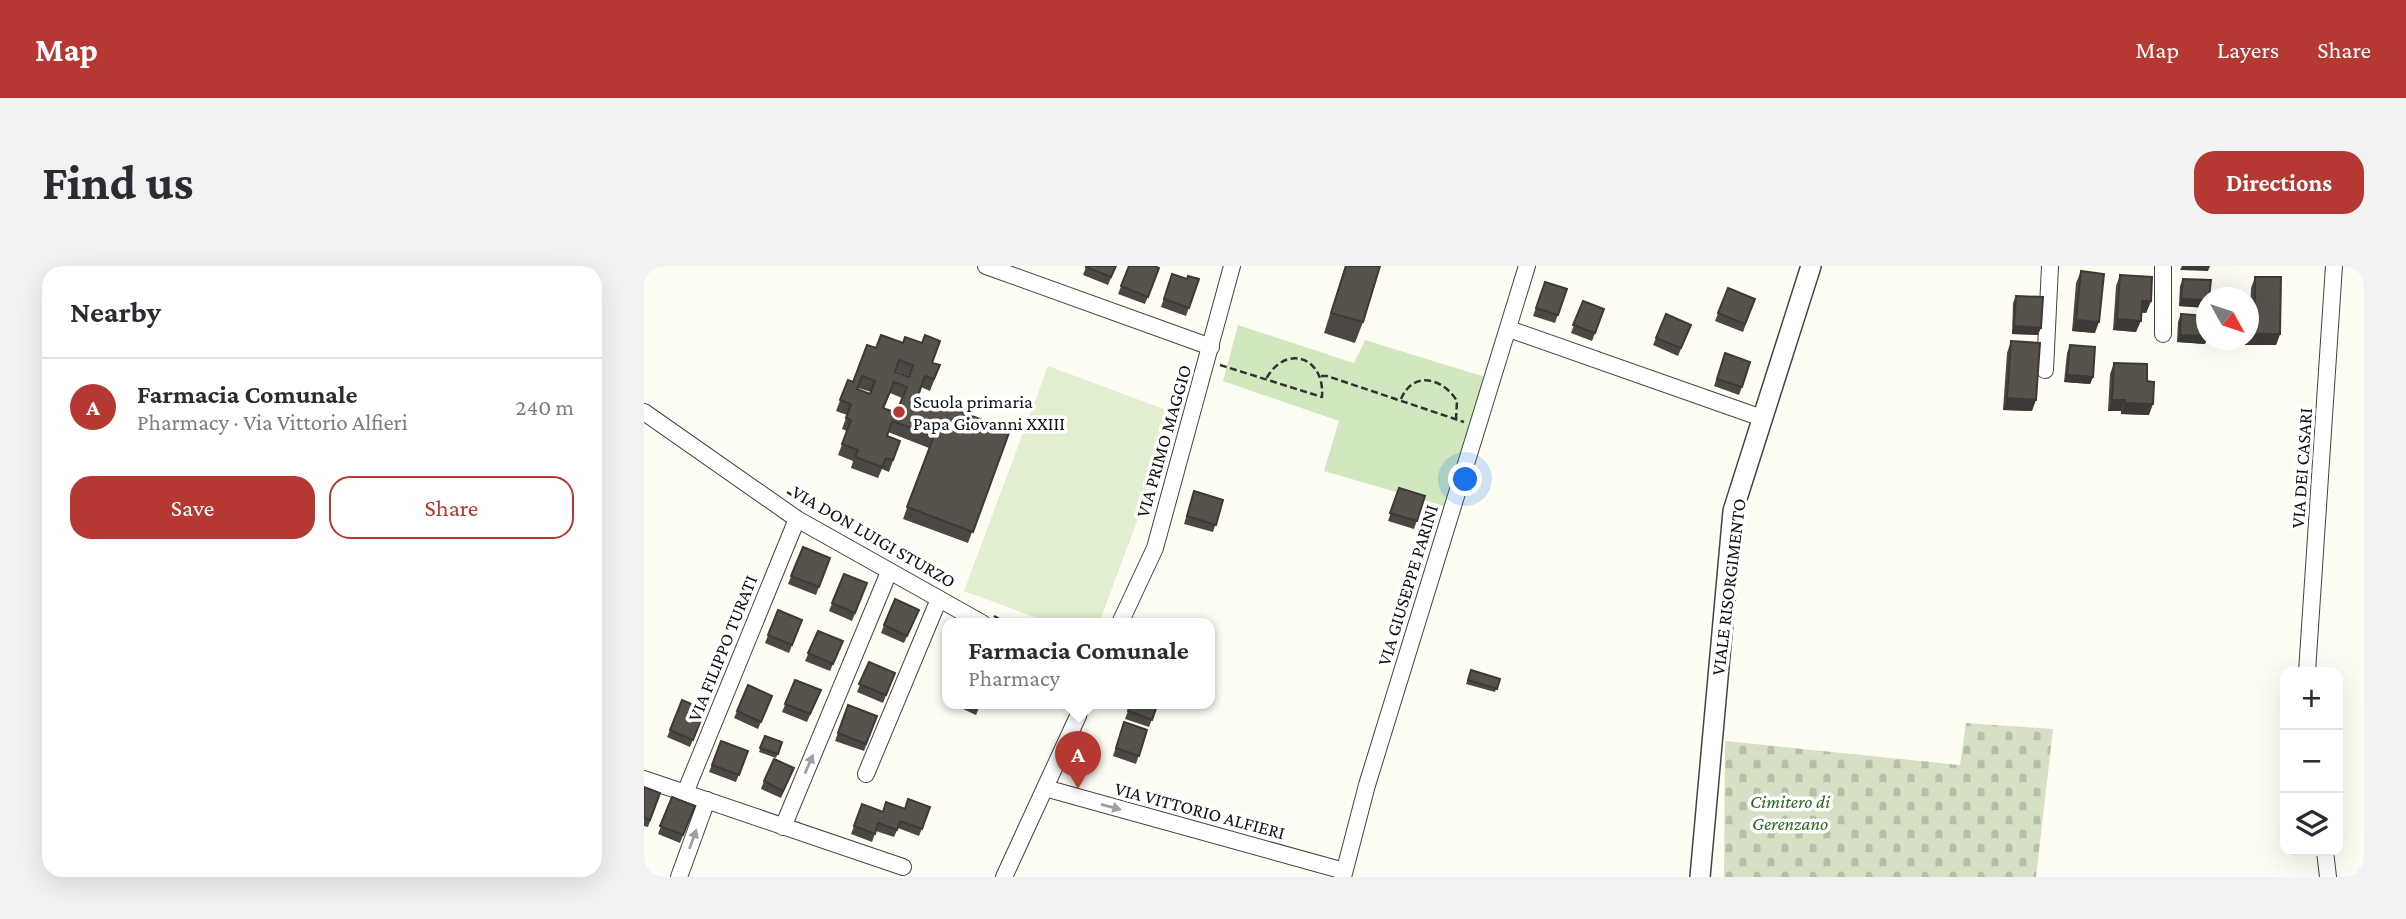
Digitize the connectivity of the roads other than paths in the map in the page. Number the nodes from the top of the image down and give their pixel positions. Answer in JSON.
{"nodes":[{"id":1,"x":986,"y":266,"type":"edge"},
{"id":2,"x":1232,"y":266,"type":"edge"},
{"id":3,"x":1527,"y":266,"type":"edge"},
{"id":4,"x":1811,"y":266,"type":"edge"},
{"id":5,"x":2050,"y":266,"type":"edge"},
{"id":6,"x":2163,"y":266,"type":"edge"},
{"id":7,"x":2334,"y":266,"type":"edge"},
{"id":8,"x":1508,"y":330,"type":"junction"},
{"id":9,"x":2163,"y":334,"type":"dead end"},
{"id":10,"x":1209,"y":354,"type":"junction"},
{"id":11,"x":2045,"y":370,"type":"dead end"},
{"id":12,"x":644,"y":412,"type":"edge"},
{"id":13,"x":1762,"y":418,"type":"junction"},
{"id":14,"x":797,"y":519,"type":"junction"},
{"id":15,"x":889,"y":572,"type":"junction"},
{"id":16,"x":939,"y":599,"type":"junction"},
{"id":17,"x":986,"y":618,"type":"edge"},
{"id":18,"x":1122,"y":618,"type":"edge"},
{"id":19,"x":2307,"y":667,"type":"edge"},
{"id":20,"x":1080,"y":709,"type":"edge"},
{"id":21,"x":866,"y":774,"type":"dead end"},
{"id":22,"x":644,"y":779,"type":"edge"},
{"id":23,"x":1045,"y":788,"type":"junction"},
{"id":24,"x":685,"y":793,"type":"junction"},
{"id":25,"x":707,"y":800,"type":"junction"},
{"id":26,"x":783,"y":827,"type":"junction"},
{"id":27,"x":2326,"y":856,"type":"edge"},
{"id":28,"x":903,"y":867,"type":"dead end"},
{"id":29,"x":1343,"y":874,"type":"edge"},
{"id":30,"x":680,"y":877,"type":"edge"},
{"id":31,"x":1004,"y":877,"type":"edge"},
{"id":32,"x":1700,"y":877,"type":"edge"},
{"id":33,"x":2328,"y":877,"type":"edge"}],
"edges":[{"from":1,"to":10,"type":"street"},
{"from":2,"to":10,"type":"street","name":"VIA PRIMO MAGGIO"},
{"from":3,"to":8,"type":"street","name":"VIA GIUSEPPE PARINI"},
{"from":4,"to":13,"type":"street","name":"VIALE RISORGIMENTO"},
{"from":5,"to":11,"type":"street"},
{"from":6,"to":9,"type":"street"},
{"from":7,"to":19,"type":"street","name":"VIA DEI CASARI"},
{"from":8,"to":13,"type":"street"},
{"from":8,"to":29,"type":"street","name":"VIA GIUSEPPE PARINI"},
{"from":10,"to":18,"type":"street","name":"VIA PRIMO MAGGIO"},
{"from":12,"to":14,"type":"street","name":"VIA DON LUIGI STURZO"},
{"from":13,"to":32,"type":"street","name":"VIALE RISORGIMENTO"},
{"from":14,"to":15,"type":"street","name":"VIA DON LUIGI STURZO"},
{"from":14,"to":24,"type":"street","name":"VIA FILIPPO TURATI"},
{"from":15,"to":16,"type":"street","name":"VIA DON LUIGI STURZO"},
{"from":26,"to":15,"type":"street","one_way":true},
{"from":16,"to":17,"type":"street","name":"VIA DON LUIGI STURZO"},
{"from":16,"to":21,"type":"street"},
{"from":20,"to":23,"type":"street"},
{"from":22,"to":24,"type":"street"},
{"from":23,"to":29,"type":"street","name":"VIA VITTORIO ALFIERI","one_way":true},
{"from":23,"to":31,"type":"street"},
{"from":24,"to":25,"type":"street"},
{"from":25,"to":26,"type":"street"},
{"from":30,"to":25,"type":"street","one_way":true},
{"from":26,"to":28,"type":"street"},
{"from":27,"to":33,"type":"street"}]}
